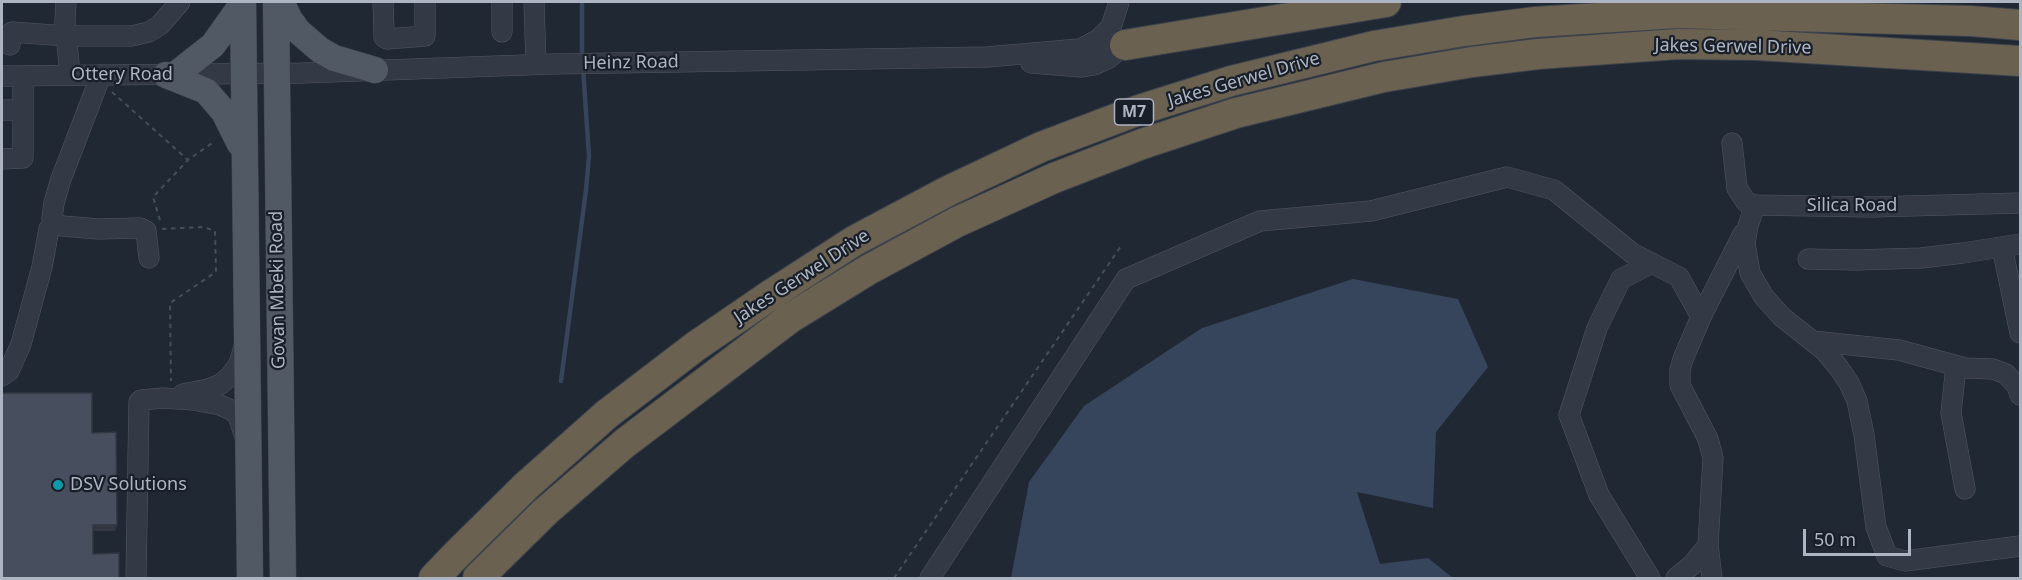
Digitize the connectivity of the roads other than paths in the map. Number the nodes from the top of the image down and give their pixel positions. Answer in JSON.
{"nodes":[{"id":1,"x":66,"y":2,"type":"edge"},
{"id":2,"x":180,"y":2,"type":"edge"},
{"id":3,"x":243,"y":2,"type":"edge"},
{"id":4,"x":276,"y":2,"type":"edge"},
{"id":5,"x":281,"y":2,"type":"edge"},
{"id":6,"x":383,"y":2,"type":"edge"},
{"id":7,"x":425,"y":2,"type":"edge"},
{"id":8,"x":502,"y":2,"type":"edge"},
{"id":9,"x":534,"y":2,"type":"edge"},
{"id":10,"x":1120,"y":2,"type":"edge"},
{"id":11,"x":1386,"y":2,"type":"edge"},
{"id":12,"x":1816,"y":2,"type":"edge"},
{"id":13,"x":1971,"y":21,"type":"junction"},
{"id":14,"x":2020,"y":25,"type":"edge"},
{"id":15,"x":502,"y":32,"type":"dead end"},
{"id":16,"x":66,"y":36,"type":"junction"},
{"id":17,"x":10,"y":45,"type":"dead end"},
{"id":18,"x":1125,"y":45,"type":"junction"},
{"id":19,"x":1079,"y":50,"type":"junction"},
{"id":20,"x":987,"y":57,"type":"junction"},
{"id":21,"x":2020,"y":61,"type":"edge"},
{"id":22,"x":544,"y":64,"type":"junction"},
{"id":23,"x":375,"y":70,"type":"junction"},
{"id":24,"x":243,"y":74,"type":"junction"},
{"id":25,"x":276,"y":74,"type":"junction"},
{"id":26,"x":70,"y":75,"type":"junction"},
{"id":27,"x":101,"y":75,"type":"junction"},
{"id":28,"x":170,"y":75,"type":"junction"},
{"id":29,"x":2,"y":76,"type":"edge"},
{"id":30,"x":23,"y":76,"type":"junction"},
{"id":31,"x":2,"y":110,"type":"edge"},
{"id":32,"x":22,"y":110,"type":"junction"},
{"id":33,"x":1732,"y":143,"type":"dead end"},
{"id":34,"x":235,"y":146,"type":"junction"},
{"id":35,"x":2,"y":159,"type":"edge"},
{"id":36,"x":2020,"y":203,"type":"edge"},
{"id":37,"x":1755,"y":205,"type":"junction"},
{"id":38,"x":55,"y":223,"type":"junction"},
{"id":39,"x":1748,"y":226,"type":"junction"},
{"id":40,"x":2011,"y":246,"type":"edge"},
{"id":41,"x":149,"y":258,"type":"dead end"},
{"id":42,"x":1808,"y":259,"type":"dead end"},
{"id":43,"x":1652,"y":263,"type":"junction"},
{"id":44,"x":1701,"y":317,"type":"junction"},
{"id":45,"x":2020,"y":333,"type":"edge"},
{"id":46,"x":246,"y":341,"type":"junction"},
{"id":47,"x":1812,"y":341,"type":"junction"},
{"id":48,"x":1956,"y":366,"type":"junction"},
{"id":49,"x":2,"y":376,"type":"edge"},
{"id":50,"x":2020,"y":394,"type":"edge"},
{"id":51,"x":172,"y":399,"type":"junction"},
{"id":52,"x":248,"y":446,"type":"junction"},
{"id":53,"x":1965,"y":489,"type":"dead end"},
{"id":54,"x":1708,"y":545,"type":"junction"},
{"id":55,"x":2020,"y":546,"type":"edge"},
{"id":56,"x":136,"y":579,"type":"edge"},
{"id":57,"x":250,"y":579,"type":"edge"},
{"id":58,"x":283,"y":579,"type":"edge"},
{"id":59,"x":434,"y":579,"type":"edge"},
{"id":60,"x":478,"y":579,"type":"edge"},
{"id":61,"x":930,"y":579,"type":"edge"},
{"id":62,"x":1650,"y":579,"type":"edge"},
{"id":63,"x":1676,"y":579,"type":"edge"},
{"id":64,"x":1712,"y":579,"type":"edge"}],
"edges":[{"from":1,"to":16,"type":"street"},
{"from":2,"to":16,"type":"street"},
{"from":3,"to":24,"type":"main road","name":"Govan Mbeki Road"},
{"from":3,"to":28,"type":"main road"},
{"from":4,"to":25,"type":"main road","name":"Govan Mbeki Road"},
{"from":5,"to":23,"type":"main road"},
{"from":6,"to":7,"type":"street"},
{"from":8,"to":15,"type":"street"},
{"from":9,"to":22,"type":"street"},
{"from":10,"to":18,"type":"street"},
{"from":10,"to":19,"type":"street"},
{"from":11,"to":18,"type":"highway"},
{"from":12,"to":13,"type":"highway"},
{"from":13,"to":14,"type":"highway","name":"Jakes Gerwel Drive","number":"M7"},
{"from":13,"to":59,"type":"highway","name":"Jakes Gerwel Drive","number":"M7"},
{"from":16,"to":17,"type":"street"},
{"from":16,"to":26,"type":"street"},
{"from":18,"to":19,"type":"street","name":"Heinz Road"},
{"from":18,"to":20,"type":"street","name":"Heinz Road"},
{"from":19,"to":20,"type":"street","name":"Heinz Road"},
{"from":20,"to":22,"type":"street","name":"Heinz Road"},
{"from":21,"to":60,"type":"highway","name":"Jakes Gerwel Drive","number":"M7"},
{"from":22,"to":23,"type":"street","name":"Heinz Road"},
{"from":23,"to":25,"type":"street","name":"Heinz Road"},
{"from":24,"to":25,"type":"street","name":"Ottery Road"},
{"from":24,"to":28,"type":"street","name":"Ottery Road"},
{"from":24,"to":34,"type":"main road","name":"Govan Mbeki Road"},
{"from":25,"to":58,"type":"main road","name":"Govan Mbeki Road"},
{"from":26,"to":27,"type":"street","name":"Ottery Road"},
{"from":26,"to":30,"type":"street","name":"Ottery Road"},
{"from":27,"to":28,"type":"street","name":"Ottery Road"},
{"from":27,"to":38,"type":"street"},
{"from":28,"to":34,"type":"main road"},
{"from":29,"to":30,"type":"street","name":"Ottery Road"},
{"from":30,"to":32,"type":"street"},
{"from":31,"to":32,"type":"street"},
{"from":32,"to":35,"type":"street"},
{"from":33,"to":37,"type":"street"},
{"from":34,"to":46,"type":"main road","name":"Govan Mbeki Road"},
{"from":36,"to":37,"type":"street","name":"Silica Road"},
{"from":37,"to":39,"type":"street"},
{"from":38,"to":41,"type":"street"},
{"from":38,"to":49,"type":"street"},
{"from":39,"to":44,"type":"street"},
{"from":39,"to":47,"type":"street"},
{"from":40,"to":42,"type":"street"},
{"from":40,"to":45,"type":"street"},
{"from":43,"to":44,"type":"street"},
{"from":43,"to":61,"type":"street"},
{"from":43,"to":62,"type":"street"},
{"from":44,"to":54,"type":"street"},
{"from":46,"to":51,"type":"street"},
{"from":46,"to":52,"type":"main road","name":"Govan Mbeki Road"},
{"from":47,"to":48,"type":"street"},
{"from":47,"to":55,"type":"street"},
{"from":48,"to":50,"type":"street"},
{"from":48,"to":53,"type":"street"},
{"from":51,"to":52,"type":"street"},
{"from":51,"to":56,"type":"street"},
{"from":52,"to":57,"type":"main road","name":"Govan Mbeki Road"},
{"from":54,"to":63,"type":"street"},
{"from":54,"to":64,"type":"street"}]}
